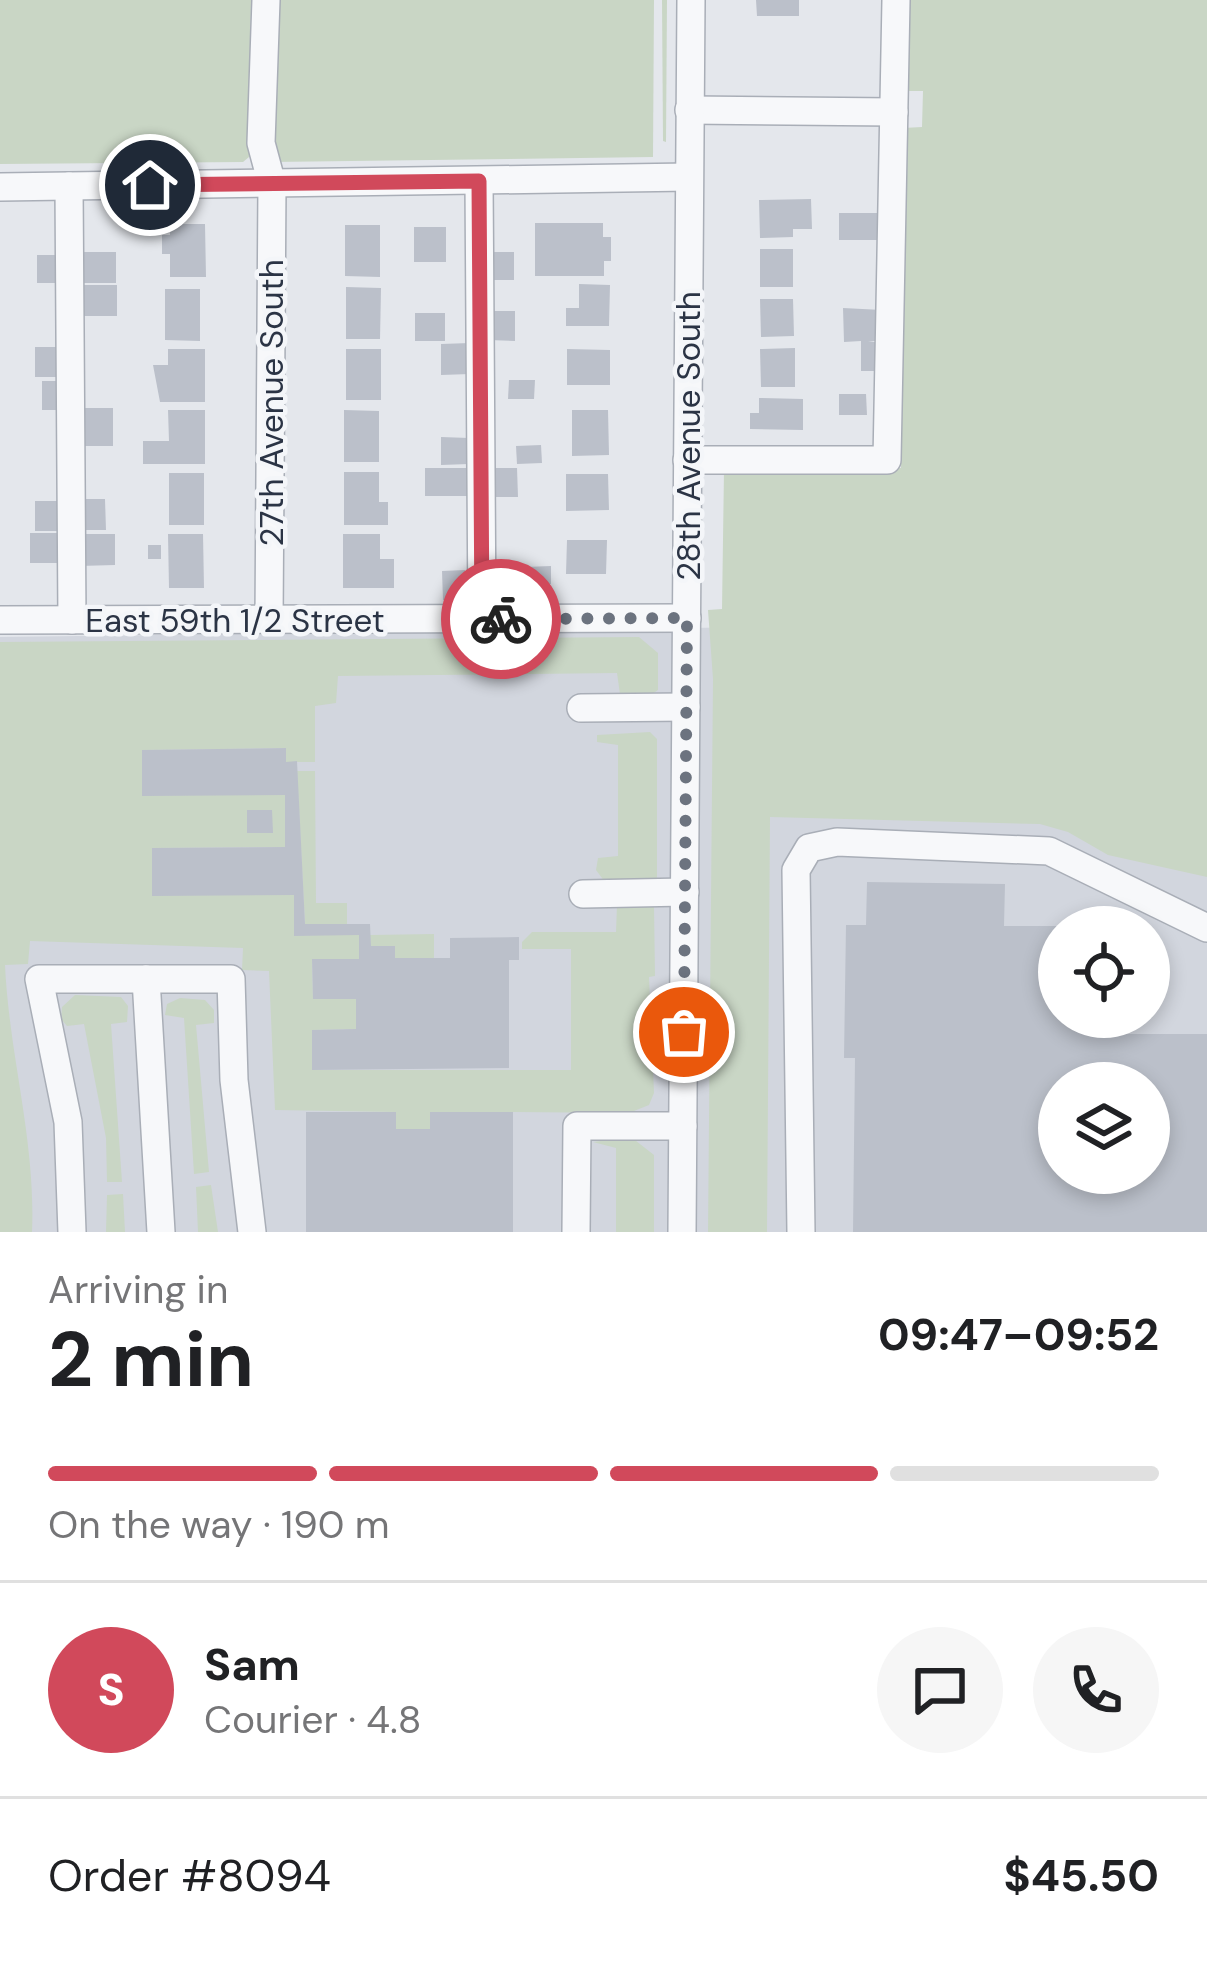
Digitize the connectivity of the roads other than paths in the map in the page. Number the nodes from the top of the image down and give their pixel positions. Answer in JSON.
{"nodes":[{"id":1,"x":266,"y":0,"type":"edge"},
{"id":2,"x":691,"y":0,"type":"edge"},
{"id":3,"x":896,"y":0,"type":"edge"},
{"id":4,"x":689,"y":110,"type":"junction"},
{"id":5,"x":894,"y":112,"type":"junction"},
{"id":6,"x":689,"y":177,"type":"junction"},
{"id":7,"x":479,"y":181,"type":"junction"},
{"id":8,"x":272,"y":184,"type":"junction"},
{"id":9,"x":69,"y":186,"type":"junction"},
{"id":10,"x":0,"y":187,"type":"edge"},
{"id":11,"x":687,"y":460,"type":"junction"},
{"id":12,"x":687,"y":618,"type":"junction"},
{"id":13,"x":0,"y":620,"type":"edge"},
{"id":14,"x":72,"y":620,"type":"junction"},
{"id":15,"x":482,"y":620,"type":"junction"},
{"id":16,"x":269,"y":621,"type":"junction"},
{"id":17,"x":686,"y":707,"type":"junction"},
{"id":18,"x":581,"y":708,"type":"dead end"},
{"id":19,"x":685,"y":892,"type":"junction"},
{"id":20,"x":583,"y":894,"type":"dead end"},
{"id":21,"x":1207,"y":928,"type":"edge"},
{"id":22,"x":146,"y":979,"type":"junction"},
{"id":23,"x":683,"y":1126,"type":"junction"},
{"id":24,"x":72,"y":1232,"type":"edge"},
{"id":25,"x":161,"y":1232,"type":"edge"},
{"id":26,"x":252,"y":1232,"type":"edge"},
{"id":27,"x":576,"y":1232,"type":"edge"},
{"id":28,"x":682,"y":1232,"type":"edge"},
{"id":29,"x":801,"y":1232,"type":"edge"}],
"edges":[{"from":1,"to":8,"type":"street","name":"27th Avenue South"},
{"from":2,"to":4,"type":"street","name":"28th Avenue South"},
{"from":3,"to":5,"type":"street"},
{"from":4,"to":5,"type":"street"},
{"from":4,"to":6,"type":"street","name":"28th Avenue South"},
{"from":5,"to":11,"type":"street"},
{"from":6,"to":7,"type":"street"},
{"from":6,"to":11,"type":"street","name":"28th Avenue South"},
{"from":7,"to":8,"type":"street"},
{"from":7,"to":15,"type":"street"},
{"from":8,"to":9,"type":"street"},
{"from":8,"to":16,"type":"street","name":"27th Avenue South"},
{"from":9,"to":10,"type":"street"},
{"from":9,"to":14,"type":"street"},
{"from":11,"to":12,"type":"street","name":"28th Avenue South"},
{"from":12,"to":15,"type":"street","name":"East 59th 1/2 Street"},
{"from":12,"to":17,"type":"street","name":"28th Avenue South"},
{"from":13,"to":14,"type":"street","name":"East 59th 1/2 Street"},
{"from":14,"to":16,"type":"street","name":"East 59th 1/2 Street"},
{"from":15,"to":16,"type":"street","name":"East 59th 1/2 Street"},
{"from":17,"to":18,"type":"street"},
{"from":17,"to":19,"type":"street","name":"28th Avenue South"},
{"from":19,"to":20,"type":"street"},
{"from":19,"to":23,"type":"street","name":"28th Avenue South"},
{"from":21,"to":29,"type":"street"},
{"from":22,"to":24,"type":"street"},
{"from":22,"to":25,"type":"street"},
{"from":22,"to":26,"type":"street"},
{"from":23,"to":27,"type":"street"},
{"from":23,"to":28,"type":"street","name":"28th Avenue South"}]}
